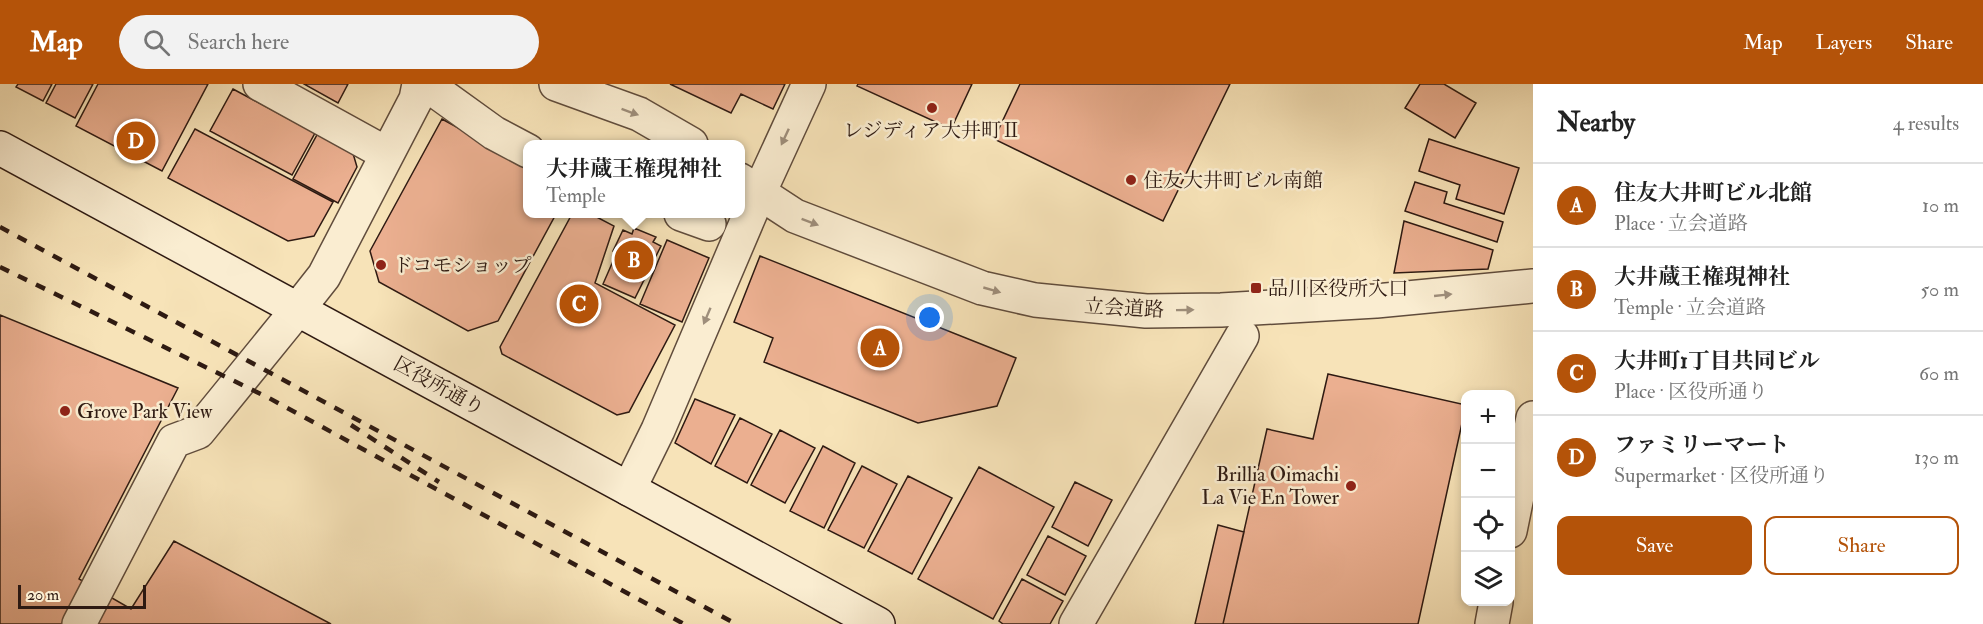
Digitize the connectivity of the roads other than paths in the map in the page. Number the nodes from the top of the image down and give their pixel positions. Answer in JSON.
{"nodes":[{"id":1,"x":260,"y":84,"type":"edge"},
{"id":2,"x":419,"y":84,"type":"edge"},
{"id":3,"x":426,"y":84,"type":"edge"},
{"id":4,"x":556,"y":84,"type":"edge"},
{"id":5,"x":809,"y":84,"type":"edge"},
{"id":6,"x":596,"y":91,"type":"edge"},
{"id":7,"x":684,"y":140,"type":"edge"},
{"id":8,"x":0,"y":148,"type":"edge"},
{"id":9,"x":523,"y":148,"type":"edge"},
{"id":10,"x":387,"y":154,"type":"junction"},
{"id":11,"x":750,"y":187,"type":"edge"},
{"id":12,"x":738,"y":218,"type":"edge"},
{"id":13,"x":1533,"y":285,"type":"edge"},
{"id":14,"x":298,"y":309,"type":"junction"},
{"id":15,"x":1242,"y":336,"type":"dead end"},
{"id":16,"x":1533,"y":418,"type":"edge"},
{"id":17,"x":1530,"y":450,"type":"edge"},
{"id":18,"x":629,"y":489,"type":"junction"},
{"id":19,"x":1515,"y":511,"type":"edge"},
{"id":20,"x":1495,"y":606,"type":"edge"},
{"id":21,"x":79,"y":624,"type":"edge"},
{"id":22,"x":878,"y":624,"type":"edge"},
{"id":23,"x":1076,"y":624,"type":"edge"},
{"id":24,"x":1492,"y":624,"type":"edge"}],
"edges":[{"from":1,"to":10,"type":"street"},
{"from":2,"to":10,"type":"street"},
{"from":3,"to":9,"type":"street"},
{"from":4,"to":6,"type":"street"},
{"from":5,"to":11,"type":"street","one_way":true},
{"from":6,"to":7,"type":"street","one_way":true},
{"from":8,"to":14,"type":"street","name":"区役所通り"},
{"from":10,"to":14,"type":"street"},
{"from":11,"to":13,"type":"street","name":"立会道路","one_way":true},
{"from":12,"to":18,"type":"street","one_way":true},
{"from":14,"to":18,"type":"street","name":"区役所通り"},
{"from":14,"to":21,"type":"street"},
{"from":15,"to":23,"type":"street"},
{"from":16,"to":17,"type":"street"},
{"from":17,"to":19,"type":"street"},
{"from":18,"to":22,"type":"street","name":"区役所通り"},
{"from":20,"to":24,"type":"street"}]}
